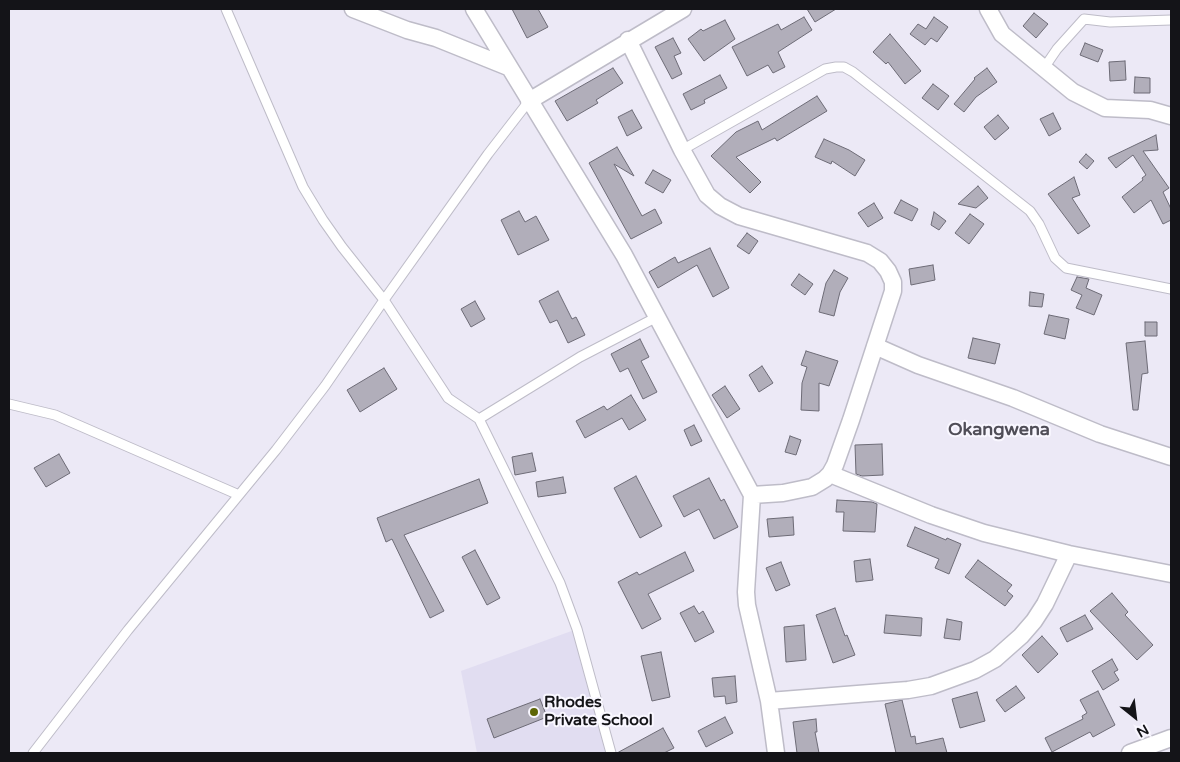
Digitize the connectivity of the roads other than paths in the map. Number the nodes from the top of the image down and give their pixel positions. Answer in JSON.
{"nodes":[{"id":1,"x":226,"y":9,"type":"edge"},
{"id":2,"x":353,"y":9,"type":"edge"},
{"id":3,"x":474,"y":9,"type":"edge"},
{"id":4,"x":683,"y":9,"type":"edge"},
{"id":5,"x":988,"y":9,"type":"edge"},
{"id":6,"x":1171,"y":20,"type":"edge"},
{"id":7,"x":628,"y":40,"type":"junction"},
{"id":8,"x":508,"y":67,"type":"junction"},
{"id":9,"x":1044,"y":68,"type":"junction"},
{"id":10,"x":529,"y":101,"type":"junction"},
{"id":11,"x":1171,"y":116,"type":"edge"},
{"id":12,"x":682,"y":150,"type":"junction"},
{"id":13,"x":1171,"y":289,"type":"edge"},
{"id":14,"x":384,"y":300,"type":"junction"},
{"id":15,"x":657,"y":317,"type":"junction"},
{"id":16,"x":875,"y":346,"type":"junction"},
{"id":17,"x":9,"y":404,"type":"edge"},
{"id":18,"x":479,"y":419,"type":"junction"},
{"id":19,"x":1171,"y":456,"type":"edge"},
{"id":20,"x":830,"y":474,"type":"junction"},
{"id":21,"x":239,"y":494,"type":"junction"},
{"id":22,"x":752,"y":495,"type":"junction"},
{"id":23,"x":1068,"y":554,"type":"junction"},
{"id":24,"x":1171,"y":574,"type":"edge"},
{"id":25,"x":769,"y":701,"type":"junction"},
{"id":26,"x":1171,"y":738,"type":"edge"},
{"id":27,"x":33,"y":753,"type":"edge"},
{"id":28,"x":611,"y":753,"type":"edge"},
{"id":29,"x":776,"y":753,"type":"edge"},
{"id":30,"x":1130,"y":753,"type":"edge"}],
"edges":[{"from":1,"to":14,"type":"lane"},
{"from":2,"to":8,"type":"street"},
{"from":3,"to":8,"type":"street"},
{"from":4,"to":7,"type":"street"},
{"from":5,"to":9,"type":"street"},
{"from":6,"to":9,"type":"lane"},
{"from":7,"to":10,"type":"street"},
{"from":7,"to":12,"type":"street"},
{"from":8,"to":10,"type":"street"},
{"from":9,"to":11,"type":"street"},
{"from":10,"to":14,"type":"lane"},
{"from":10,"to":15,"type":"street"},
{"from":12,"to":13,"type":"lane"},
{"from":12,"to":16,"type":"street"},
{"from":14,"to":18,"type":"lane"},
{"from":14,"to":21,"type":"lane"},
{"from":15,"to":18,"type":"lane"},
{"from":15,"to":22,"type":"street"},
{"from":16,"to":19,"type":"street"},
{"from":16,"to":20,"type":"street"},
{"from":17,"to":21,"type":"lane"},
{"from":18,"to":28,"type":"lane"},
{"from":20,"to":22,"type":"street"},
{"from":20,"to":23,"type":"street"},
{"from":21,"to":27,"type":"lane"},
{"from":22,"to":25,"type":"street"},
{"from":23,"to":24,"type":"street"},
{"from":23,"to":25,"type":"street"},
{"from":25,"to":29,"type":"street"},
{"from":26,"to":30,"type":"street"}]}
